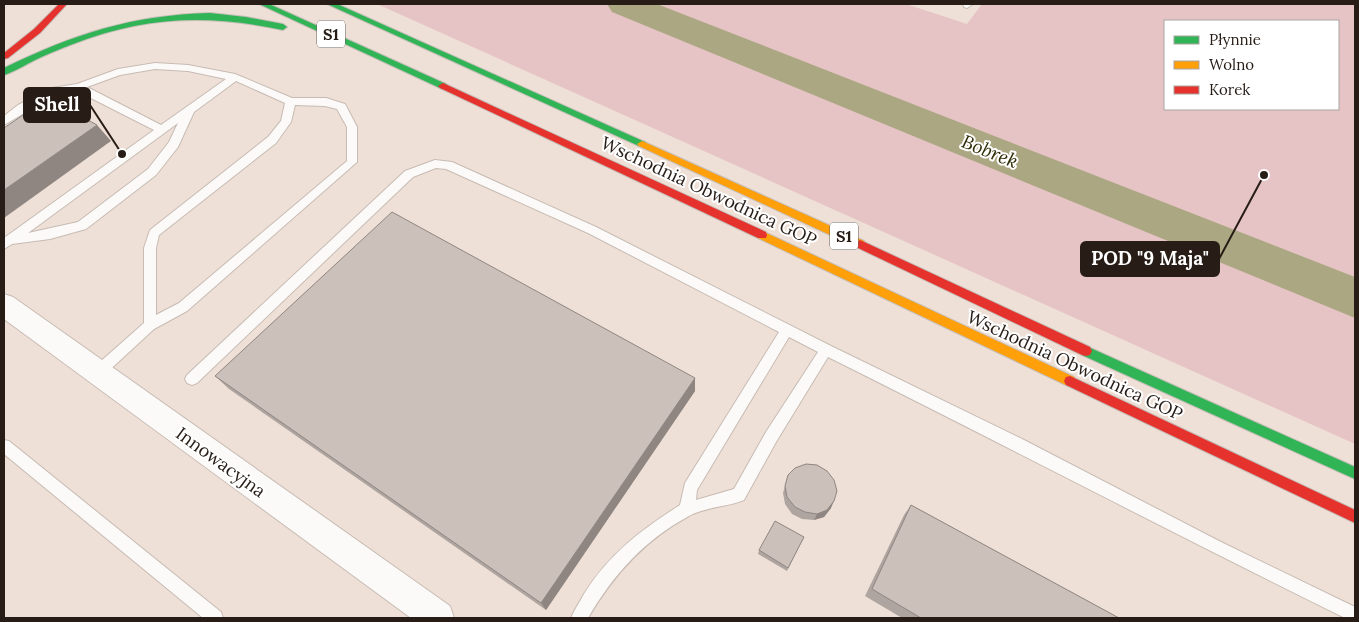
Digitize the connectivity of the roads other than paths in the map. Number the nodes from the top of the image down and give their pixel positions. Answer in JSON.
{"nodes":[{"id":1,"x":63,"y":4,"type":"edge"},
{"id":2,"x":264,"y":4,"type":"edge"},
{"id":3,"x":331,"y":4,"type":"edge"},
{"id":4,"x":4,"y":57,"type":"edge"},
{"id":5,"x":399,"y":65,"type":"junction"},
{"id":6,"x":4,"y":72,"type":"edge"},
{"id":7,"x":235,"y":77,"type":"junction"},
{"id":8,"x":78,"y":87,"type":"junction"},
{"id":9,"x":291,"y":101,"type":"junction"},
{"id":10,"x":190,"y":108,"type":"junction"},
{"id":11,"x":4,"y":120,"type":"edge"},
{"id":12,"x":160,"y":129,"type":"junction"},
{"id":13,"x":5,"y":240,"type":"edge"},
{"id":14,"x":4,"y":305,"type":"edge"},
{"id":15,"x":150,"y":325,"type":"junction"},
{"id":16,"x":787,"y":330,"type":"junction"},
{"id":17,"x":826,"y":350,"type":"junction"},
{"id":18,"x":97,"y":373,"type":"junction"},
{"id":19,"x":192,"y":379,"type":"dead end"},
{"id":20,"x":4,"y":446,"type":"edge"},
{"id":21,"x":1355,"y":473,"type":"edge"},
{"id":22,"x":687,"y":509,"type":"junction"},
{"id":23,"x":1355,"y":517,"type":"edge"},
{"id":24,"x":1355,"y":615,"type":"edge"},
{"id":25,"x":216,"y":618,"type":"edge"},
{"id":26,"x":438,"y":618,"type":"edge"},
{"id":27,"x":579,"y":618,"type":"edge"}],
"edges":[{"from":1,"to":4,"type":"highway"},
{"from":2,"to":5,"type":"highway","name":"Wschodnia Obwodnica GOP","number":"S1"},
{"from":3,"to":21,"type":"highway","name":"Wschodnia Obwodnica GOP","number":"S1"},
{"from":5,"to":6,"type":"highway"},
{"from":5,"to":23,"type":"highway","name":"Wschodnia Obwodnica GOP","number":"S1"},
{"from":7,"to":8,"type":"lane"},
{"from":7,"to":9,"type":"lane"},
{"from":7,"to":10,"type":"lane"},
{"from":8,"to":11,"type":"lane"},
{"from":8,"to":12,"type":"lane"},
{"from":9,"to":15,"type":"lane"},
{"from":9,"to":15,"type":"lane"},
{"from":10,"to":12,"type":"lane"},
{"from":10,"to":13,"type":"lane"},
{"from":12,"to":13,"type":"lane"},
{"from":14,"to":18,"type":"street","name":"Innowacyjna"},
{"from":15,"to":18,"type":"lane"},
{"from":16,"to":17,"type":"lane"},
{"from":16,"to":19,"type":"lane"},
{"from":16,"to":22,"type":"lane"},
{"from":17,"to":22,"type":"lane"},
{"from":17,"to":24,"type":"lane"},
{"from":18,"to":26,"type":"street","name":"Innowacyjna"},
{"from":20,"to":25,"type":"lane"},
{"from":22,"to":27,"type":"lane"}]}
